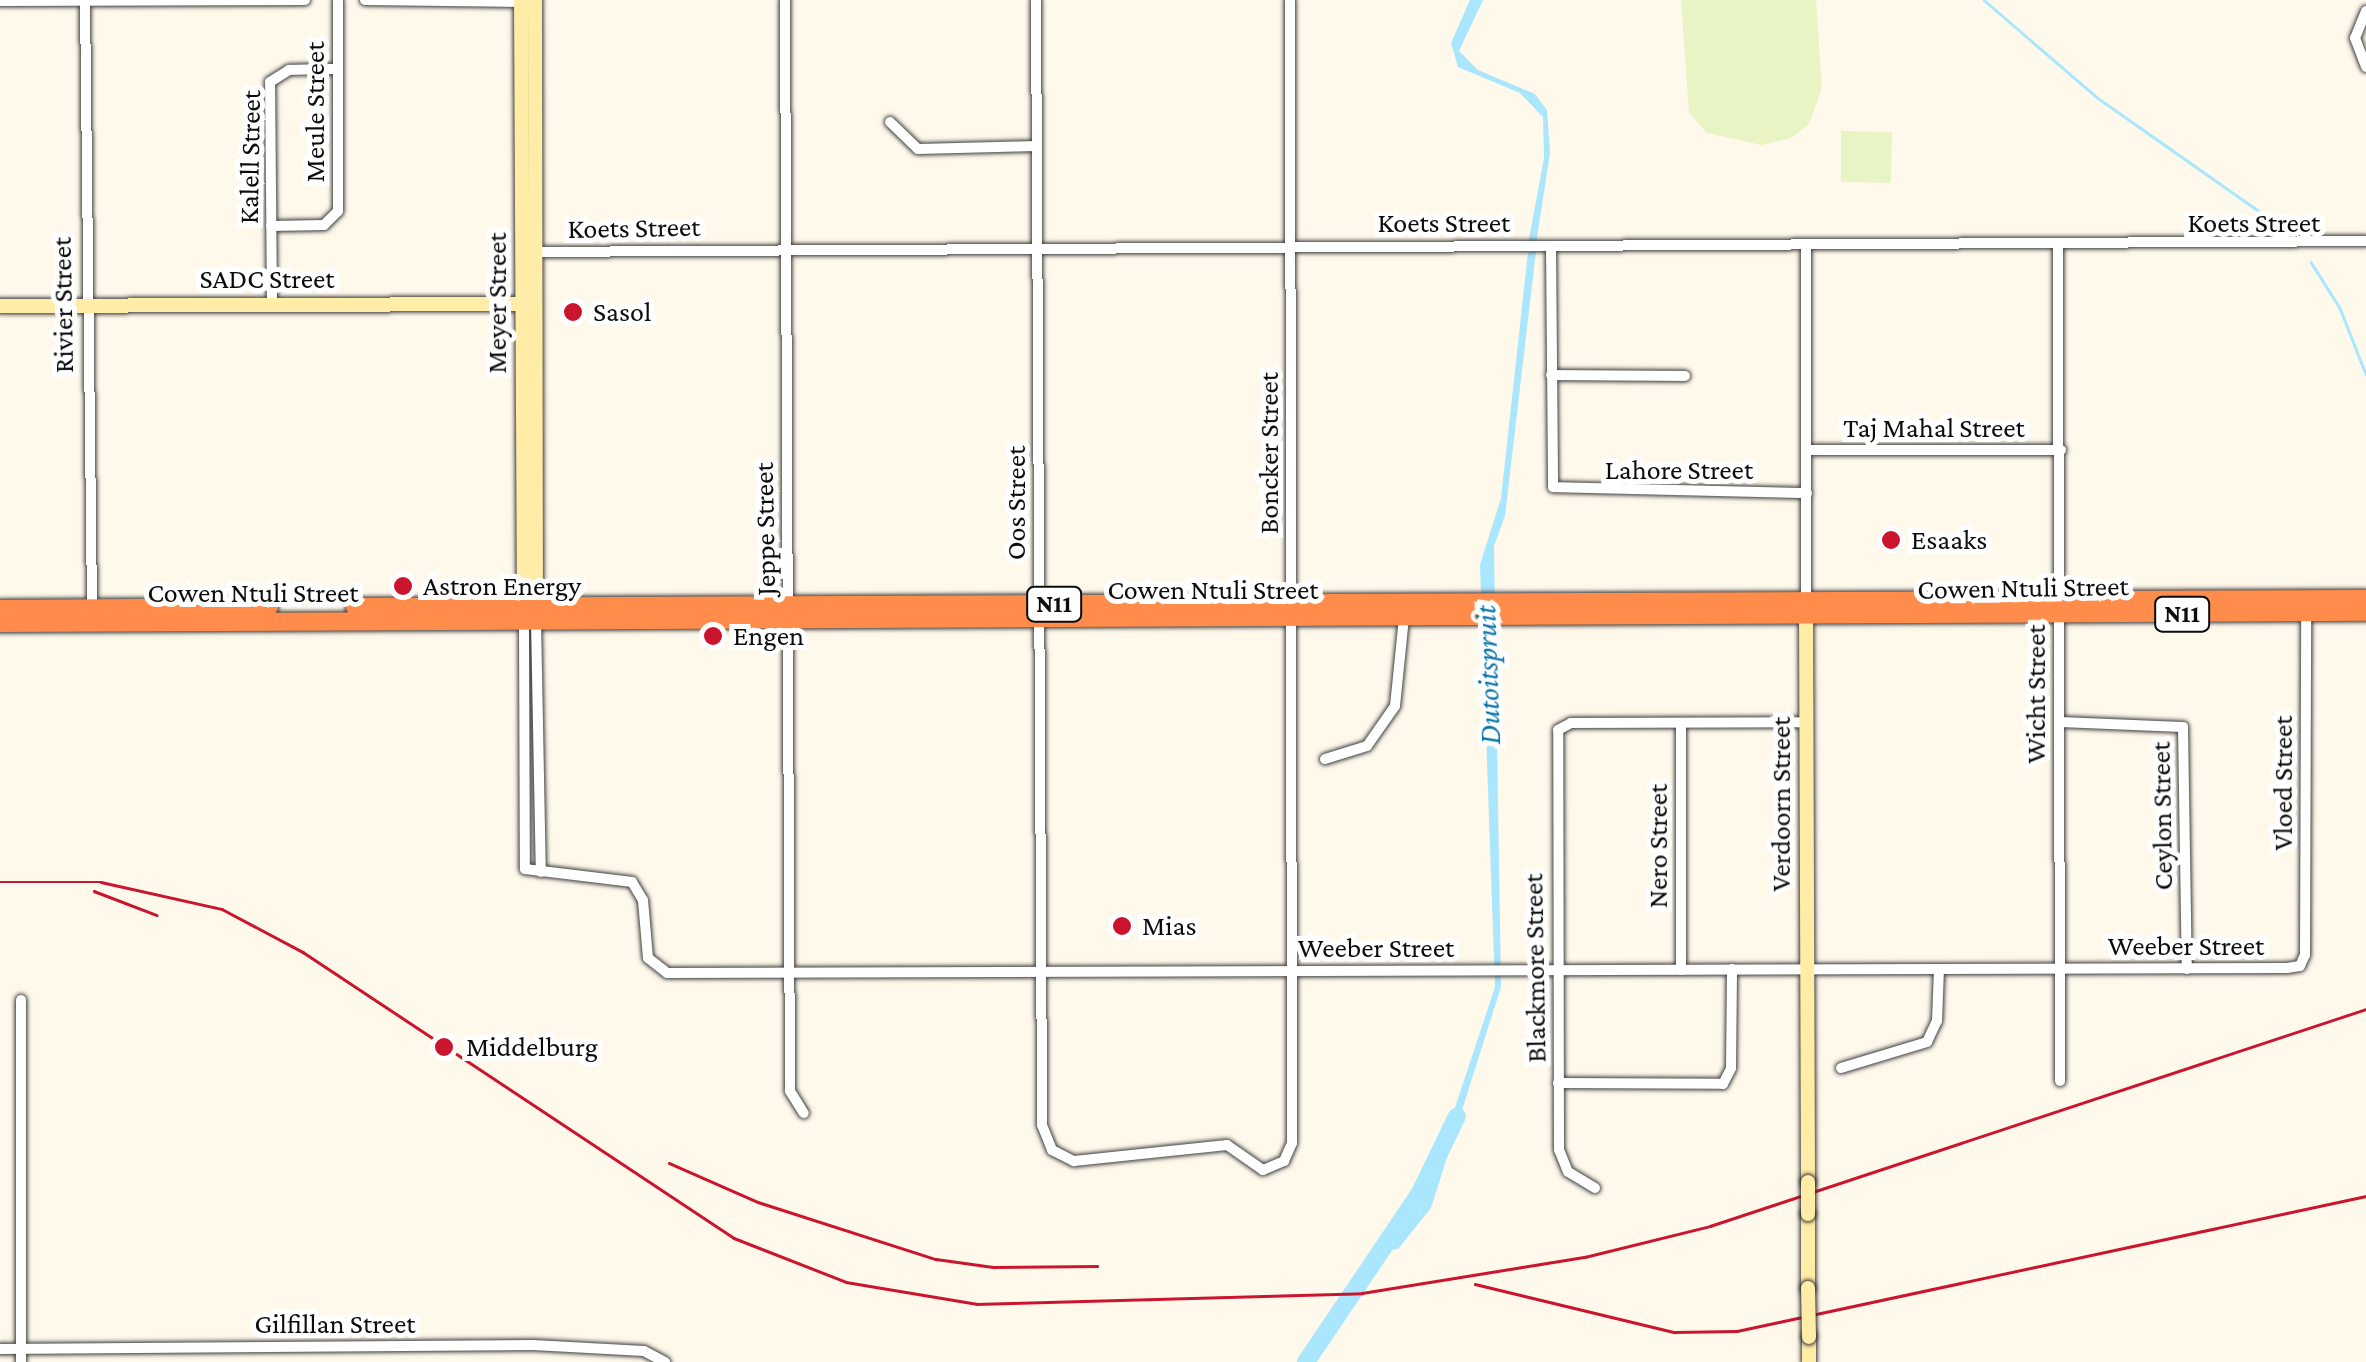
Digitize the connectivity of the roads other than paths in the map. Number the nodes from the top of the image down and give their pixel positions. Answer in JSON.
{"nodes":[{"id":1,"x":85,"y":0,"type":"edge"},
{"id":2,"x":305,"y":0,"type":"edge"},
{"id":3,"x":338,"y":0,"type":"edge"},
{"id":4,"x":365,"y":0,"type":"edge"},
{"id":5,"x":784,"y":0,"type":"edge"},
{"id":6,"x":1036,"y":0,"type":"edge"},
{"id":7,"x":1290,"y":0,"type":"edge"},
{"id":8,"x":526,"y":1,"type":"edge"},
{"id":9,"x":0,"y":2,"type":"edge"},
{"id":10,"x":2366,"y":11,"type":"edge"},
{"id":11,"x":2366,"y":66,"type":"edge"},
{"id":12,"x":338,"y":69,"type":"junction"},
{"id":13,"x":890,"y":122,"type":"dead end"},
{"id":14,"x":1037,"y":146,"type":"junction"},
{"id":15,"x":271,"y":226,"type":"junction"},
{"id":16,"x":2366,"y":241,"type":"edge"},
{"id":17,"x":1292,"y":246,"type":"junction"},
{"id":18,"x":1546,"y":246,"type":"junction"},
{"id":19,"x":1806,"y":246,"type":"junction"},
{"id":20,"x":2058,"y":246,"type":"junction"},
{"id":21,"x":1038,"y":247,"type":"junction"},
{"id":22,"x":784,"y":248,"type":"junction"},
{"id":23,"x":530,"y":252,"type":"junction"},
{"id":24,"x":272,"y":304,"type":"junction"},
{"id":25,"x":528,"y":304,"type":"junction"},
{"id":26,"x":0,"y":306,"type":"edge"},
{"id":27,"x":84,"y":306,"type":"junction"},
{"id":28,"x":1551,"y":375,"type":"junction"},
{"id":29,"x":1686,"y":376,"type":"dead end"},
{"id":30,"x":1808,"y":450,"type":"junction"},
{"id":31,"x":2061,"y":450,"type":"junction"},
{"id":32,"x":1807,"y":493,"type":"junction"},
{"id":33,"x":2366,"y":598,"type":"edge"},
{"id":34,"x":2306,"y":606,"type":"junction"},
{"id":35,"x":2059,"y":608,"type":"junction"},
{"id":36,"x":0,"y":609,"type":"edge"},
{"id":37,"x":1291,"y":610,"type":"junction"},
{"id":38,"x":1472,"y":610,"type":"junction"},
{"id":39,"x":789,"y":611,"type":"junction"},
{"id":40,"x":1039,"y":611,"type":"junction"},
{"id":41,"x":1806,"y":611,"type":"junction"},
{"id":42,"x":2366,"y":612,"type":"edge"},
{"id":43,"x":530,"y":614,"type":"junction"},
{"id":44,"x":91,"y":616,"type":"junction"},
{"id":45,"x":1404,"y":618,"type":"junction"},
{"id":46,"x":0,"y":623,"type":"edge"},
{"id":47,"x":1806,"y":722,"type":"junction"},
{"id":48,"x":2059,"y":722,"type":"junction"},
{"id":49,"x":1681,"y":723,"type":"junction"},
{"id":50,"x":1324,"y":759,"type":"dead end"},
{"id":51,"x":524,"y":869,"type":"joint"},
{"id":52,"x":541,"y":872,"type":"junction"},
{"id":53,"x":2300,"y":966,"type":"joint"},
{"id":54,"x":2059,"y":968,"type":"junction"},
{"id":55,"x":1732,"y":969,"type":"junction"},
{"id":56,"x":1939,"y":969,"type":"junction"},
{"id":57,"x":2187,"y":969,"type":"junction"},
{"id":58,"x":1291,"y":970,"type":"junction"},
{"id":59,"x":1556,"y":970,"type":"junction"},
{"id":60,"x":1681,"y":970,"type":"junction"},
{"id":61,"x":1807,"y":970,"type":"junction"},
{"id":62,"x":788,"y":972,"type":"junction"},
{"id":63,"x":1039,"y":975,"type":"junction"},
{"id":64,"x":21,"y":1000,"type":"dead end"},
{"id":65,"x":1842,"y":1068,"type":"dead end"},
{"id":66,"x":2060,"y":1080,"type":"dead end"},
{"id":67,"x":1558,"y":1083,"type":"junction"},
{"id":68,"x":804,"y":1113,"type":"dead end"},
{"id":69,"x":1042,"y":1125,"type":"joint"},
{"id":70,"x":1596,"y":1188,"type":"dead end"},
{"id":71,"x":533,"y":1345,"type":"junction"},
{"id":72,"x":275,"y":1347,"type":"junction"},
{"id":73,"x":0,"y":1348,"type":"edge"},
{"id":74,"x":21,"y":1348,"type":"junction"},
{"id":75,"x":22,"y":1362,"type":"edge"},
{"id":76,"x":275,"y":1362,"type":"edge"},
{"id":77,"x":533,"y":1362,"type":"edge"},
{"id":78,"x":665,"y":1362,"type":"edge"},
{"id":79,"x":1809,"y":1362,"type":"edge"}],
"edges":[{"from":1,"to":2,"type":"street"},
{"from":1,"to":9,"type":"street"},
{"from":1,"to":27,"type":"street","name":"Rivier Street"},
{"from":3,"to":12,"type":"street","name":"Meule Street"},
{"from":4,"to":8,"type":"street"},
{"from":5,"to":22,"type":"street","name":"Jeppe Street"},
{"from":6,"to":14,"type":"street","name":"Oos Street"},
{"from":7,"to":17,"type":"street","name":"Boncker Street"},
{"from":8,"to":23,"type":"street","name":"Meyer Street"},
{"from":10,"to":11,"type":"street"},
{"from":12,"to":15,"type":"street","name":"Meule Street"},
{"from":12,"to":15,"type":"street","name":"Kalell Street"},
{"from":13,"to":14,"type":"street"},
{"from":14,"to":21,"type":"street","name":"Oos Street"},
{"from":15,"to":24,"type":"street","name":"Kalell Street"},
{"from":16,"to":20,"type":"street","name":"Koets Street"},
{"from":17,"to":18,"type":"street","name":"Koets Street"},
{"from":17,"to":21,"type":"street","name":"Koets Street"},
{"from":17,"to":37,"type":"street","name":"Boncker Street"},
{"from":18,"to":19,"type":"street","name":"Koets Street"},
{"from":18,"to":28,"type":"street"},
{"from":19,"to":20,"type":"street","name":"Koets Street"},
{"from":19,"to":30,"type":"street","name":"Verdoorn Street"},
{"from":20,"to":31,"type":"street","name":"Wicht Street"},
{"from":21,"to":22,"type":"street","name":"Koets Street"},
{"from":21,"to":40,"type":"street","name":"Oos Street"},
{"from":22,"to":23,"type":"street","name":"Koets Street"},
{"from":22,"to":39,"type":"street","name":"Jeppe Street"},
{"from":23,"to":25,"type":"street","name":"Meyer Street"},
{"from":24,"to":25,"type":"street","name":"SADC Street"},
{"from":24,"to":27,"type":"street","name":"SADC Street"},
{"from":25,"to":43,"type":"street","name":"Meyer Street"},
{"from":26,"to":27,"type":"street","name":"SADC Street"},
{"from":27,"to":44,"type":"street","name":"Rivier Street"},
{"from":28,"to":29,"type":"street"},
{"from":28,"to":32,"type":"street","name":"Lahore Street"},
{"from":30,"to":31,"type":"street","name":"Taj Mahal Street"},
{"from":30,"to":32,"type":"street","name":"Verdoorn Street"},
{"from":31,"to":35,"type":"street","name":"Wicht Street"},
{"from":32,"to":41,"type":"street","name":"Verdoorn Street"},
{"from":33,"to":34,"type":"highway","name":"Cowen Ntuli Street","number":"N11"},
{"from":34,"to":35,"type":"highway","name":"Cowen Ntuli Street","number":"N11"},
{"from":34,"to":42,"type":"highway","name":"Cowen Ntuli Street","number":"N11"},
{"from":34,"to":53,"type":"street","name":"Vloed Street"},
{"from":35,"to":41,"type":"highway","name":"Cowen Ntuli Street","number":"N11"},
{"from":35,"to":48,"type":"street","name":"Wicht Street"},
{"from":36,"to":44,"type":"highway","name":"Cowen Ntuli Street","number":"N11"},
{"from":37,"to":38,"type":"highway","name":"Cowen Ntuli Street","number":"N11"},
{"from":37,"to":40,"type":"highway","name":"Cowen Ntuli Street","number":"N11"},
{"from":37,"to":45,"type":"highway","name":"Cowen Ntuli Street","number":"N11"},
{"from":37,"to":58,"type":"street","name":"Boncker Street"},
{"from":38,"to":41,"type":"highway","name":"Cowen Ntuli Street","number":"N11"},
{"from":38,"to":45,"type":"highway","name":"Cowen Ntuli Street","number":"N11"},
{"from":39,"to":40,"type":"highway","name":"Cowen Ntuli Street","number":"N11"},
{"from":39,"to":43,"type":"highway","name":"Cowen Ntuli Street","number":"N11"},
{"from":39,"to":62,"type":"street","name":"Jeppe Street"},
{"from":40,"to":63,"type":"street","name":"Oos Street"},
{"from":41,"to":47,"type":"street","name":"Verdoorn Street"},
{"from":43,"to":44,"type":"highway","name":"Cowen Ntuli Street","number":"N11"},
{"from":43,"to":51,"type":"street","name":"Meyer Street"},
{"from":43,"to":52,"type":"street","name":"Meyer Street"},
{"from":44,"to":46,"type":"highway","name":"Cowen Ntuli Street","number":"N11"},
{"from":45,"to":50,"type":"street"},
{"from":47,"to":49,"type":"street"},
{"from":47,"to":61,"type":"street","name":"Verdoorn Street"},
{"from":48,"to":54,"type":"street","name":"Wicht Street"},
{"from":48,"to":57,"type":"street","name":"Ceylon Street"},
{"from":49,"to":59,"type":"street","name":"Blackmore Street"},
{"from":49,"to":60,"type":"street","name":"Nero Street"},
{"from":51,"to":52,"type":"street","name":"Weeber Street"},
{"from":52,"to":62,"type":"street","name":"Weeber Street"},
{"from":53,"to":57,"type":"street","name":"Weeber Street"},
{"from":54,"to":56,"type":"street","name":"Weeber Street"},
{"from":54,"to":57,"type":"street","name":"Weeber Street"},
{"from":54,"to":66,"type":"street","name":"Wicht Street"},
{"from":55,"to":60,"type":"street","name":"Weeber Street"},
{"from":55,"to":61,"type":"street","name":"Weeber Street"},
{"from":55,"to":67,"type":"street"},
{"from":56,"to":61,"type":"street","name":"Weeber Street"},
{"from":56,"to":65,"type":"street"},
{"from":58,"to":59,"type":"street","name":"Weeber Street"},
{"from":58,"to":63,"type":"street","name":"Weeber Street"},
{"from":58,"to":69,"type":"street","name":"Boncker Street"},
{"from":59,"to":60,"type":"street","name":"Weeber Street"},
{"from":59,"to":67,"type":"street","name":"Blackmore Street"},
{"from":61,"to":79,"type":"street","name":"Verdoorn Street","bridge":true},
{"from":62,"to":63,"type":"street","name":"Weeber Street"},
{"from":62,"to":68,"type":"street","name":"Jeppe Street"},
{"from":63,"to":69,"type":"street","name":"Oos Street"},
{"from":64,"to":74,"type":"street"},
{"from":67,"to":70,"type":"street","name":"Blackmore Street"},
{"from":71,"to":72,"type":"street","name":"Gilfillan Street"},
{"from":71,"to":77,"type":"street"},
{"from":71,"to":78,"type":"street","name":"Gilfillan Street"},
{"from":72,"to":74,"type":"street","name":"Gilfillan Street"},
{"from":72,"to":76,"type":"street"},
{"from":73,"to":74,"type":"street","name":"Gilfillan Street"},
{"from":74,"to":75,"type":"street"}]}
